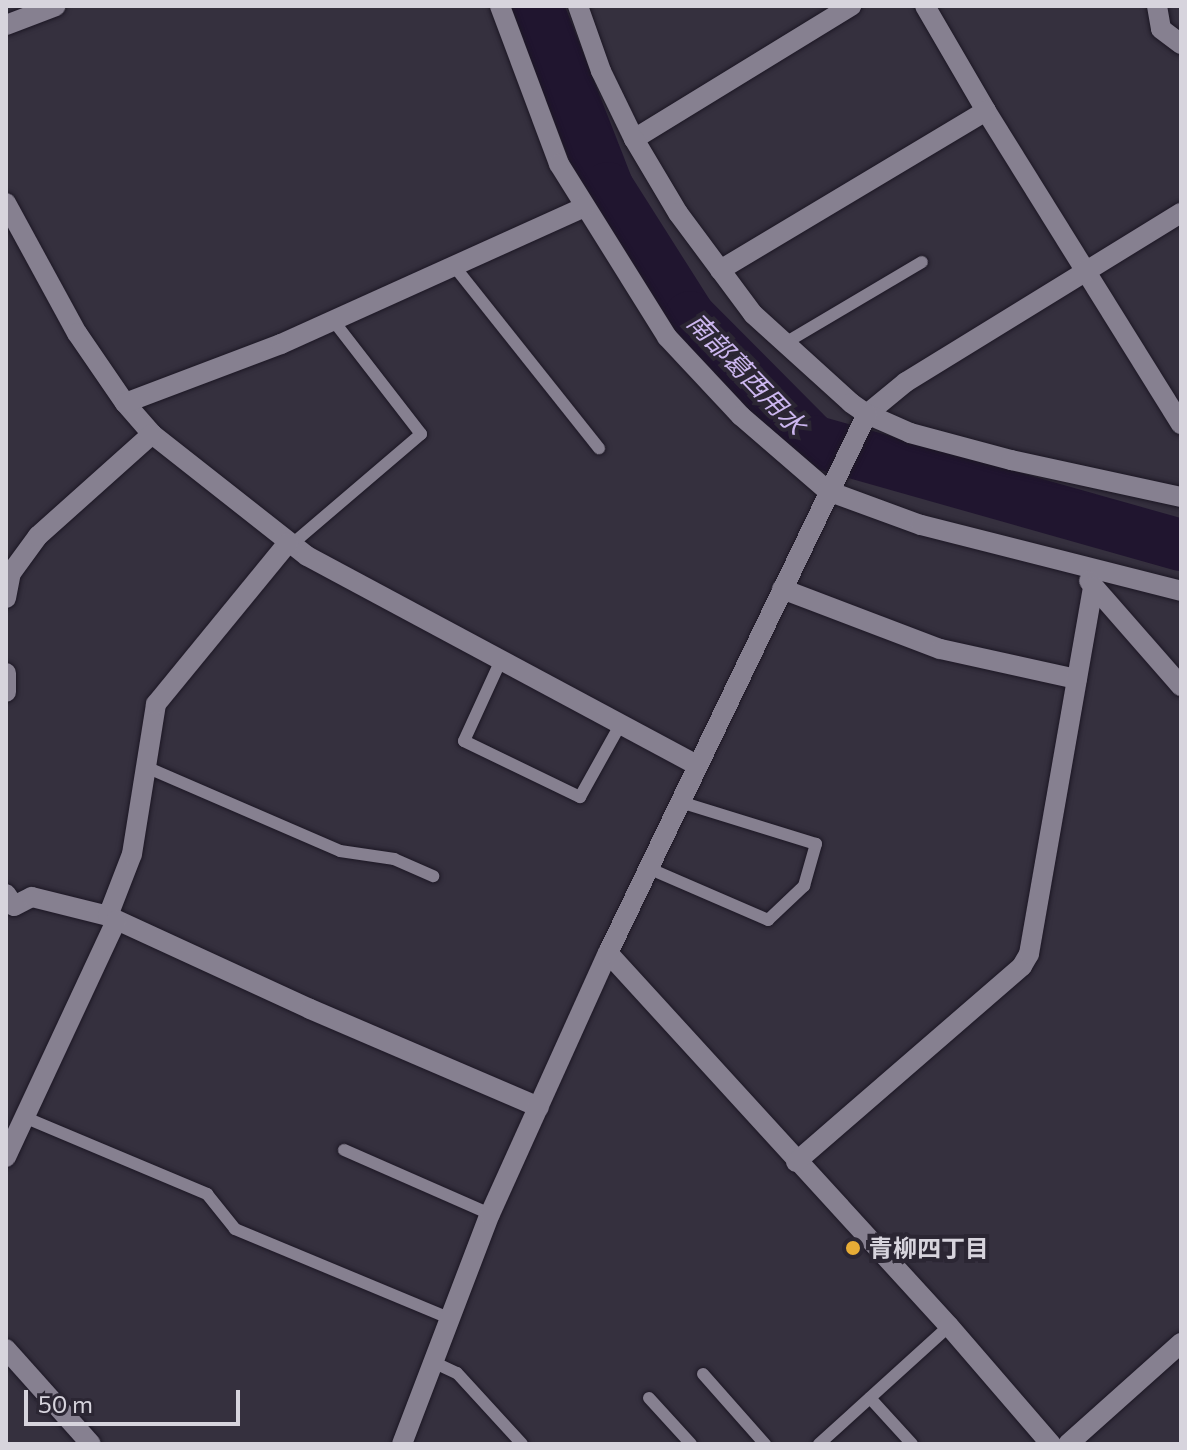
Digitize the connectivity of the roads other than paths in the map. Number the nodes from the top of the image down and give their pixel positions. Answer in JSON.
{"nodes":[{"id":1,"x":56,"y":6,"type":"edge"},
{"id":2,"x":500,"y":6,"type":"edge"},
{"id":3,"x":578,"y":6,"type":"edge"},
{"id":4,"x":851,"y":6,"type":"edge"},
{"id":5,"x":925,"y":6,"type":"edge"},
{"id":6,"x":1157,"y":6,"type":"edge"},
{"id":7,"x":6,"y":25,"type":"edge"},
{"id":8,"x":1181,"y":44,"type":"edge"},
{"id":9,"x":986,"y":111,"type":"junction"},
{"id":10,"x":634,"y":139,"type":"junction"},
{"id":11,"x":6,"y":203,"type":"edge"},
{"id":12,"x":584,"y":207,"type":"junction"},
{"id":13,"x":1181,"y":213,"type":"edge"},
{"id":14,"x":922,"y":262,"type":"dead end"},
{"id":15,"x":454,"y":266,"type":"junction"},
{"id":16,"x":720,"y":270,"type":"junction"},
{"id":17,"x":1086,"y":271,"type":"junction"},
{"id":18,"x":333,"y":320,"type":"junction"},
{"id":19,"x":785,"y":343,"type":"junction"},
{"id":20,"x":125,"y":403,"type":"junction"},
{"id":21,"x":862,"y":422,"type":"junction"},
{"id":22,"x":1181,"y":424,"type":"edge"},
{"id":23,"x":152,"y":434,"type":"junction"},
{"id":24,"x":599,"y":448,"type":"dead end"},
{"id":25,"x":830,"y":486,"type":"junction"},
{"id":26,"x":1181,"y":497,"type":"edge"},
{"id":27,"x":290,"y":544,"type":"junction"},
{"id":28,"x":1080,"y":568,"type":"junction"},
{"id":29,"x":9,"y":571,"type":"edge"},
{"id":30,"x":1093,"y":588,"type":"junction"},
{"id":31,"x":782,"y":589,"type":"junction"},
{"id":32,"x":1181,"y":591,"type":"edge"},
{"id":33,"x":6,"y":598,"type":"edge"},
{"id":34,"x":501,"y":660,"type":"junction"},
{"id":35,"x":6,"y":673,"type":"edge"},
{"id":36,"x":1077,"y":679,"type":"junction"},
{"id":37,"x":1181,"y":686,"type":"edge"},
{"id":38,"x":6,"y":692,"type":"edge"},
{"id":39,"x":620,"y":725,"type":"junction"},
{"id":40,"x":696,"y":765,"type":"junction"},
{"id":41,"x":146,"y":767,"type":"junction"},
{"id":42,"x":680,"y":802,"type":"junction"},
{"id":43,"x":648,"y":868,"type":"junction"},
{"id":44,"x":433,"y":876,"type":"dead end"},
{"id":45,"x":9,"y":904,"type":"edge"},
{"id":46,"x":112,"y":919,"type":"junction"},
{"id":47,"x":608,"y":953,"type":"junction"},
{"id":48,"x":539,"y":1107,"type":"junction"},
{"id":49,"x":24,"y":1117,"type":"junction"},
{"id":50,"x":344,"y":1150,"type":"dead end"},
{"id":51,"x":6,"y":1157,"type":"edge"},
{"id":52,"x":796,"y":1162,"type":"junction"},
{"id":53,"x":490,"y":1214,"type":"junction"},
{"id":54,"x":449,"y":1318,"type":"junction"},
{"id":55,"x":949,"y":1326,"type":"junction"},
{"id":56,"x":1181,"y":1343,"type":"edge"},
{"id":57,"x":6,"y":1349,"type":"edge"},
{"id":58,"x":433,"y":1362,"type":"junction"},
{"id":59,"x":703,"y":1374,"type":"dead end"},
{"id":60,"x":649,"y":1398,"type":"dead end"},
{"id":61,"x":870,"y":1398,"type":"junction"},
{"id":62,"x":91,"y":1444,"type":"edge"},
{"id":63,"x":402,"y":1444,"type":"edge"},
{"id":64,"x":522,"y":1444,"type":"edge"},
{"id":65,"x":691,"y":1444,"type":"edge"},
{"id":66,"x":765,"y":1444,"type":"edge"},
{"id":67,"x":819,"y":1444,"type":"edge"},
{"id":68,"x":912,"y":1444,"type":"edge"},
{"id":69,"x":1051,"y":1444,"type":"edge"},
{"id":70,"x":1068,"y":1444,"type":"edge"}],
"edges":[{"from":1,"to":7,"type":"street"},
{"from":2,"to":12,"type":"street"},
{"from":3,"to":10,"type":"street"},
{"from":4,"to":10,"type":"street"},
{"from":5,"to":9,"type":"street"},
{"from":6,"to":8,"type":"street"},
{"from":9,"to":16,"type":"street"},
{"from":9,"to":17,"type":"street"},
{"from":10,"to":16,"type":"street"},
{"from":11,"to":20,"type":"street"},
{"from":12,"to":15,"type":"street"},
{"from":12,"to":25,"type":"street"},
{"from":13,"to":17,"type":"street"},
{"from":14,"to":19,"type":"lane"},
{"from":15,"to":18,"type":"street"},
{"from":15,"to":24,"type":"lane"},
{"from":16,"to":19,"type":"street"},
{"from":17,"to":21,"type":"street"},
{"from":17,"to":22,"type":"street"},
{"from":18,"to":20,"type":"street"},
{"from":18,"to":27,"type":"lane"},
{"from":19,"to":21,"type":"street"},
{"from":20,"to":23,"type":"street"},
{"from":21,"to":25,"type":"street"},
{"from":21,"to":26,"type":"street"},
{"from":23,"to":27,"type":"street"},
{"from":23,"to":29,"type":"street"},
{"from":25,"to":28,"type":"street"},
{"from":25,"to":31,"type":"street"},
{"from":27,"to":34,"type":"street"},
{"from":27,"to":41,"type":"street"},
{"from":28,"to":30,"type":"street"},
{"from":28,"to":32,"type":"street"},
{"from":29,"to":33,"type":"street"},
{"from":30,"to":36,"type":"street"},
{"from":30,"to":37,"type":"street"},
{"from":31,"to":36,"type":"street"},
{"from":31,"to":40,"type":"street"},
{"from":34,"to":39,"type":"street"},
{"from":34,"to":39,"type":"lane"},
{"from":35,"to":38,"type":"street"},
{"from":36,"to":52,"type":"street"},
{"from":39,"to":40,"type":"street"},
{"from":40,"to":42,"type":"street"},
{"from":41,"to":44,"type":"lane"},
{"from":41,"to":46,"type":"street"},
{"from":42,"to":43,"type":"street"},
{"from":42,"to":43,"type":"lane"},
{"from":43,"to":47,"type":"street"},
{"from":45,"to":46,"type":"street"},
{"from":46,"to":48,"type":"street"},
{"from":46,"to":49,"type":"street"},
{"from":47,"to":48,"type":"street"},
{"from":47,"to":52,"type":"street"},
{"from":48,"to":53,"type":"street"},
{"from":49,"to":51,"type":"street"},
{"from":49,"to":54,"type":"lane"},
{"from":50,"to":53,"type":"lane"},
{"from":52,"to":55,"type":"street"},
{"from":53,"to":54,"type":"street"},
{"from":54,"to":58,"type":"street"},
{"from":55,"to":61,"type":"lane"},
{"from":55,"to":69,"type":"street"},
{"from":56,"to":70,"type":"street"},
{"from":57,"to":62,"type":"street"},
{"from":58,"to":63,"type":"street"},
{"from":58,"to":64,"type":"lane"},
{"from":59,"to":66,"type":"lane"},
{"from":60,"to":65,"type":"lane"},
{"from":61,"to":67,"type":"lane"},
{"from":61,"to":68,"type":"lane"}]}
